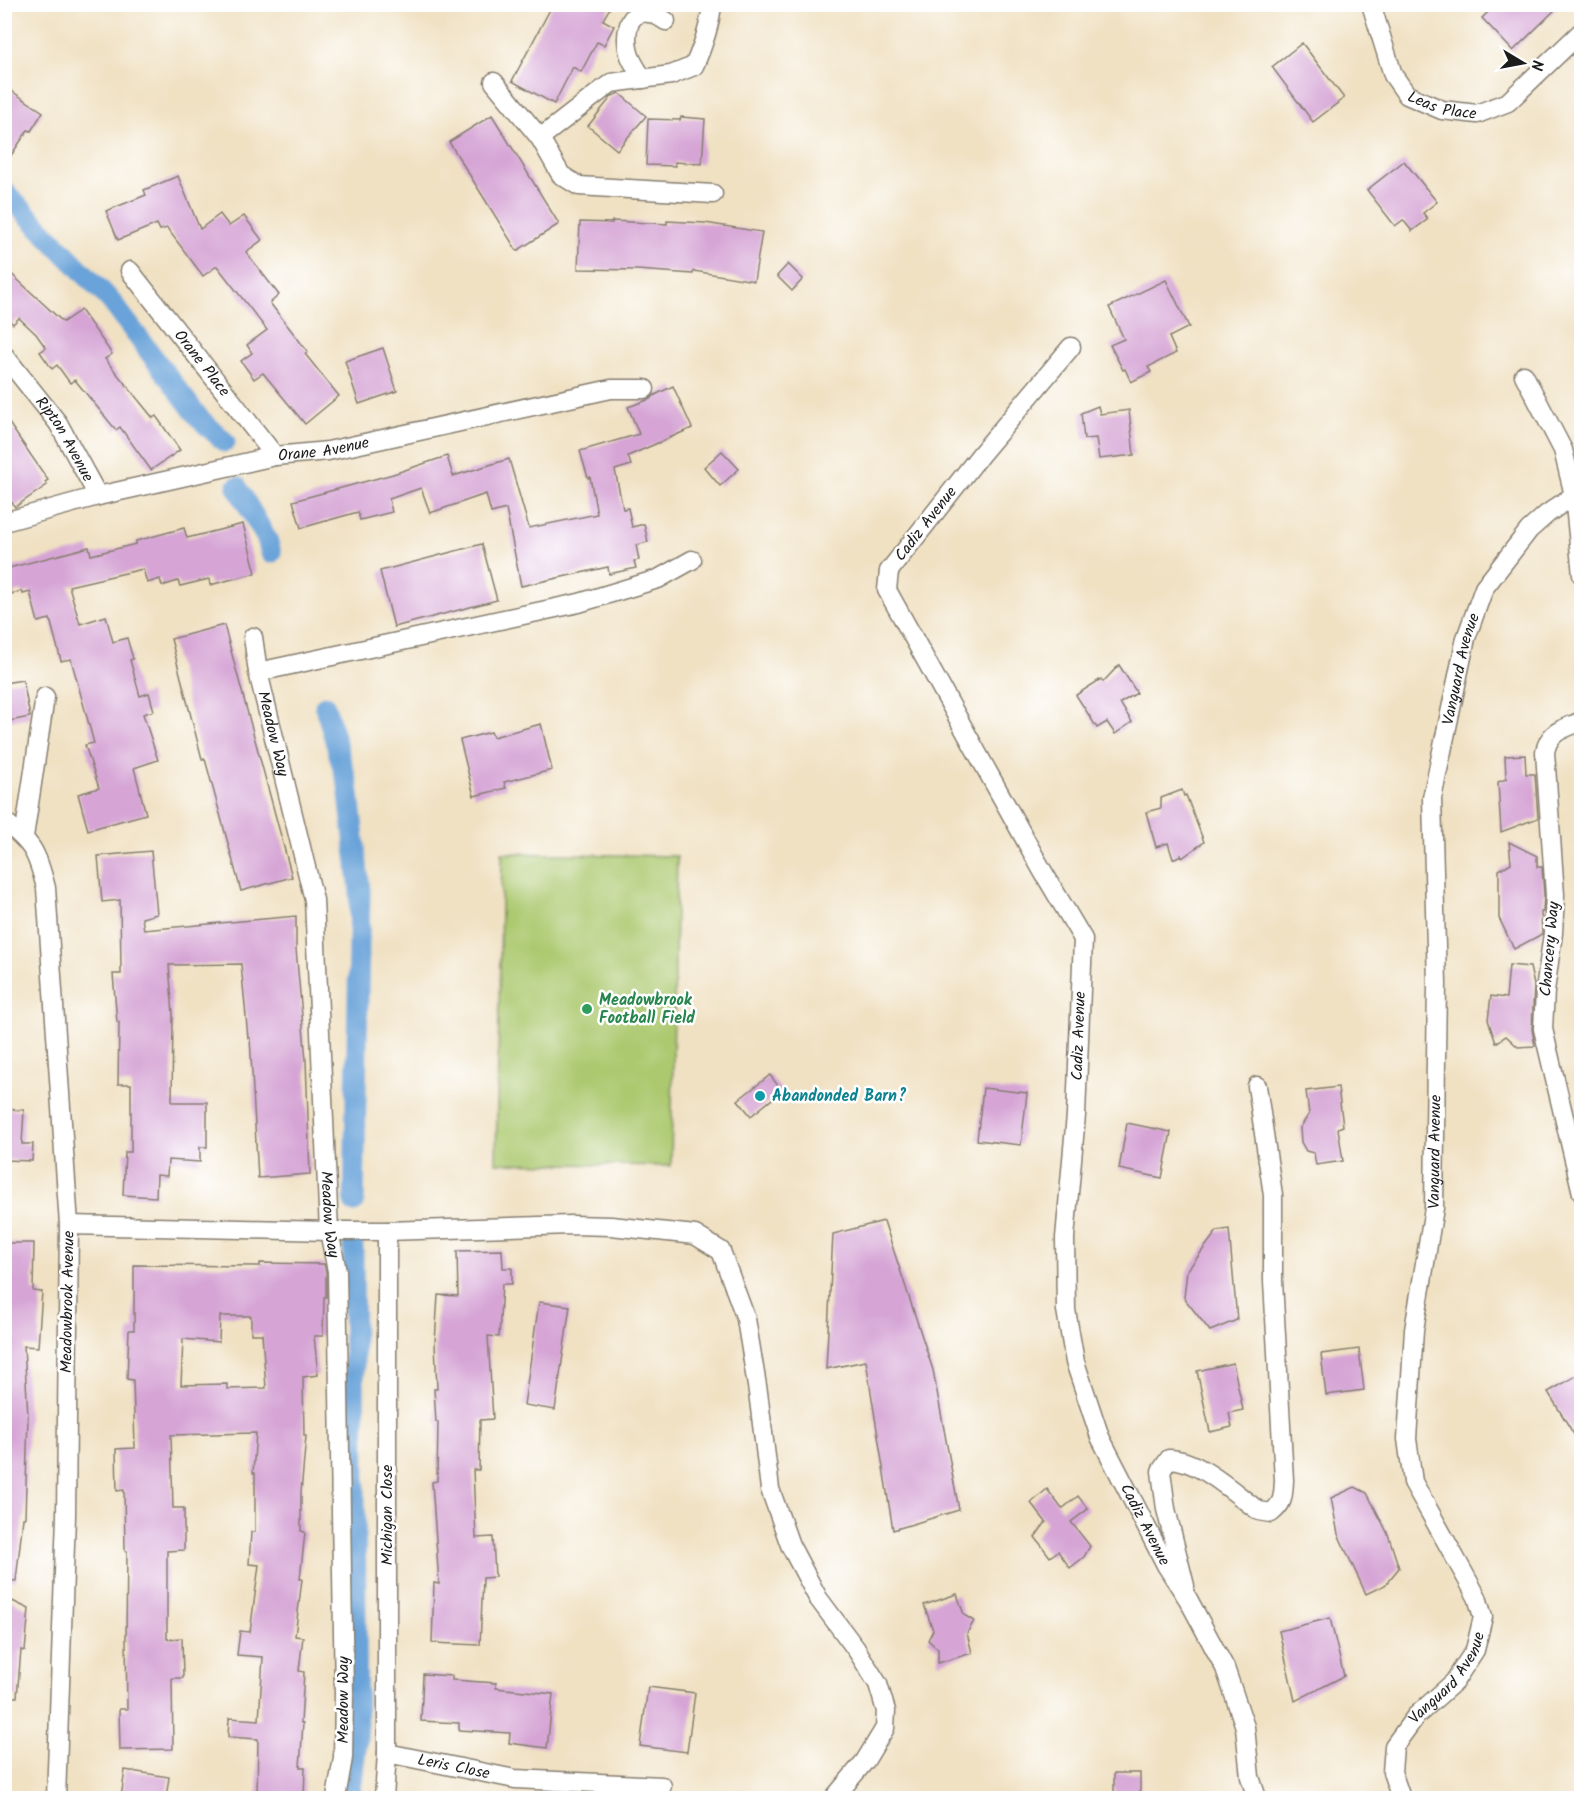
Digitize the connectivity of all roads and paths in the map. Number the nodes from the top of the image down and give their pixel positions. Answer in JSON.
{"nodes":[{"id":1,"x":712,"y":4,"type":"edge"},
{"id":2,"x":1371,"y":4,"type":"edge"},
{"id":3,"x":666,"y":21,"type":"dead end"},
{"id":4,"x":1581,"y":31,"type":"edge"},
{"id":5,"x":643,"y":79,"type":"junction"},
{"id":6,"x":494,"y":82,"type":"dead end"},
{"id":7,"x":540,"y":138,"type":"junction"},
{"id":8,"x":713,"y":194,"type":"dead end"},
{"id":9,"x":130,"y":271,"type":"dead end"},
{"id":10,"x":1071,"y":347,"type":"dead end"},
{"id":11,"x":4,"y":355,"type":"edge"},
{"id":12,"x":1524,"y":375,"type":"dead end"},
{"id":13,"x":645,"y":389,"type":"dead end"},
{"id":14,"x":275,"y":456,"type":"junction"},
{"id":15,"x":1574,"y":495,"type":"junction"},
{"id":16,"x":98,"y":496,"type":"junction"},
{"id":17,"x":4,"y":522,"type":"edge"},
{"id":18,"x":692,"y":560,"type":"dead end"},
{"id":19,"x":1581,"y":575,"type":"edge"},
{"id":20,"x":253,"y":637,"type":"dead end"},
{"id":21,"x":258,"y":672,"type":"junction"},
{"id":22,"x":45,"y":697,"type":"dead end"},
{"id":23,"x":1581,"y":721,"type":"edge"},
{"id":24,"x":4,"y":821,"type":"edge"},
{"id":25,"x":24,"y":837,"type":"junction"},
{"id":26,"x":1257,"y":1086,"type":"dead end"},
{"id":27,"x":1581,"y":1193,"type":"edge"},
{"id":28,"x":69,"y":1225,"type":"junction"},
{"id":29,"x":329,"y":1231,"type":"junction"},
{"id":30,"x":387,"y":1231,"type":"junction"},
{"id":31,"x":1188,"y":1599,"type":"junction"},
{"id":32,"x":387,"y":1753,"type":"junction"},
{"id":33,"x":662,"y":1786,"type":"dead end"},
{"id":34,"x":56,"y":1798,"type":"edge"},
{"id":35,"x":336,"y":1798,"type":"edge"},
{"id":36,"x":384,"y":1798,"type":"edge"},
{"id":37,"x":834,"y":1798,"type":"edge"},
{"id":38,"x":1257,"y":1798,"type":"edge"},
{"id":39,"x":1401,"y":1798,"type":"edge"}],
"edges":[{"from":1,"to":5,"type":"street"},
{"from":2,"to":4,"type":"street","name":"Leas Place"},
{"from":3,"to":5,"type":"street"},
{"from":5,"to":7,"type":"street"},
{"from":6,"to":7,"type":"street"},
{"from":7,"to":8,"type":"street"},
{"from":9,"to":14,"type":"street","name":"Orane Place"},
{"from":10,"to":31,"type":"street","name":"Cadiz Avenue"},
{"from":11,"to":16,"type":"street","name":"Ripton Avenue"},
{"from":12,"to":15,"type":"street"},
{"from":13,"to":14,"type":"street","name":"Orane Avenue"},
{"from":14,"to":16,"type":"street","name":"Orane Avenue"},
{"from":15,"to":19,"type":"street"},
{"from":15,"to":39,"type":"street","name":"Vanguard Avenue"},
{"from":16,"to":17,"type":"street","name":"Orane Avenue"},
{"from":18,"to":21,"type":"street"},
{"from":20,"to":21,"type":"street","name":"Meadow Way"},
{"from":21,"to":29,"type":"street","name":"Meadow Way"},
{"from":22,"to":25,"type":"street"},
{"from":23,"to":27,"type":"street","name":"Chancery Way"},
{"from":24,"to":25,"type":"street","name":"Meadowbrook Avenue"},
{"from":25,"to":28,"type":"street","name":"Meadowbrook Avenue"},
{"from":26,"to":31,"type":"street"},
{"from":28,"to":29,"type":"street"},
{"from":28,"to":34,"type":"street","name":"Meadowbrook Avenue"},
{"from":29,"to":30,"type":"street"},
{"from":29,"to":35,"type":"street","name":"Meadow Way"},
{"from":30,"to":32,"type":"street","name":"Michigan Close"},
{"from":30,"to":37,"type":"street"},
{"from":31,"to":38,"type":"street","name":"Cadiz Avenue"},
{"from":32,"to":33,"type":"street","name":"Leris Close"},
{"from":32,"to":36,"type":"street","name":"Michigan Close"}]}
